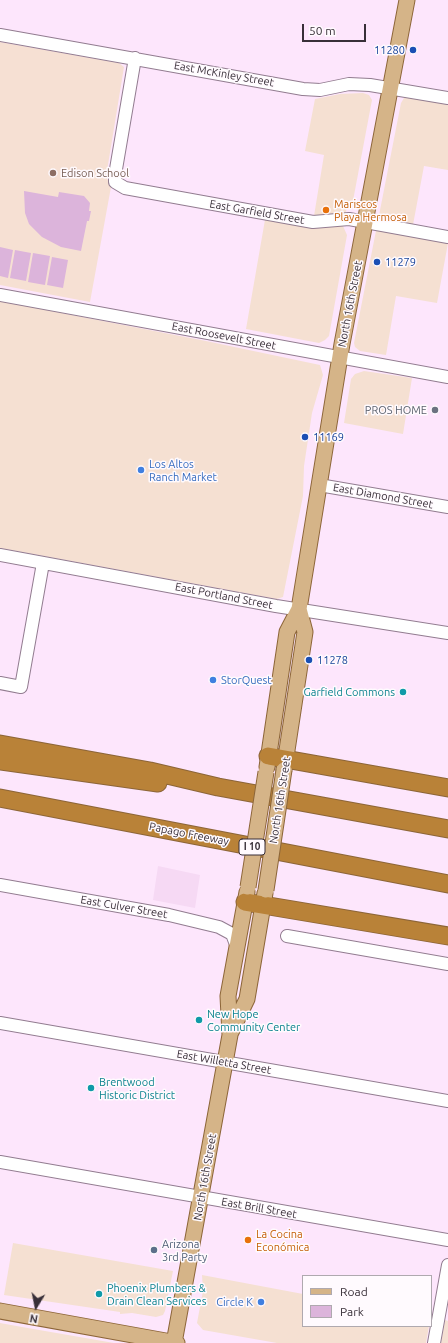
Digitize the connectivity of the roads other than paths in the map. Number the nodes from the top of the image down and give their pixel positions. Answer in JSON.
{"nodes":[{"id":1,"x":408,"y":0,"type":"edge"},
{"id":2,"x":0,"y":35,"type":"edge"},
{"id":3,"x":135,"y":58,"type":"junction"},
{"id":4,"x":391,"y":88,"type":"junction"},
{"id":5,"x":448,"y":98,"type":"edge"},
{"id":6,"x":365,"y":222,"type":"junction"},
{"id":7,"x":448,"y":237,"type":"edge"},
{"id":8,"x":0,"y":295,"type":"edge"},
{"id":9,"x":340,"y":358,"type":"junction"},
{"id":10,"x":448,"y":377,"type":"edge"},
{"id":11,"x":319,"y":485,"type":"junction"},
{"id":12,"x":448,"y":507,"type":"edge"},
{"id":13,"x":0,"y":555,"type":"edge"},
{"id":14,"x":43,"y":563,"type":"junction"},
{"id":15,"x":299,"y":609,"type":"junction"},
{"id":16,"x":448,"y":633,"type":"edge"},
{"id":17,"x":0,"y":683,"type":"edge"},
{"id":18,"x":0,"y":744,"type":"edge"},
{"id":19,"x":0,"y":761,"type":"edge"},
{"id":20,"x":267,"y":764,"type":"junction"},
{"id":21,"x":285,"y":764,"type":"junction"},
{"id":22,"x":0,"y":786,"type":"edge"},
{"id":23,"x":218,"y":787,"type":"junction"},
{"id":24,"x":448,"y":788,"type":"edge"},
{"id":25,"x":0,"y":798,"type":"edge"},
{"id":26,"x":57,"y":809,"type":"junction"},
{"id":27,"x":448,"y":828,"type":"edge"},
{"id":28,"x":448,"y":884,"type":"edge"},
{"id":29,"x":0,"y":885,"type":"edge"},
{"id":30,"x":247,"y":894,"type":"junction"},
{"id":31,"x":264,"y":898,"type":"junction"},
{"id":32,"x":287,"y":936,"type":"dead end"},
{"id":33,"x":448,"y":936,"type":"edge"},
{"id":34,"x":237,"y":947,"type":"junction"},
{"id":35,"x":448,"y":964,"type":"edge"},
{"id":36,"x":0,"y":1023,"type":"edge"},
{"id":37,"x":230,"y":1035,"type":"junction"},
{"id":38,"x":225,"y":1062,"type":"junction"},
{"id":39,"x":448,"y":1101,"type":"edge"},
{"id":40,"x":0,"y":1162,"type":"edge"},
{"id":41,"x":201,"y":1198,"type":"junction"},
{"id":42,"x":448,"y":1240,"type":"edge"},
{"id":43,"x":448,"y":1266,"type":"edge"},
{"id":44,"x":0,"y":1311,"type":"edge"},
{"id":45,"x":175,"y":1343,"type":"edge"},
{"id":46,"x":434,"y":1343,"type":"edge"}],
"edges":[{"from":1,"to":4,"type":"main road","name":"North 16th Street"},
{"from":2,"to":3,"type":"street","name":"East McKinley Street"},
{"from":3,"to":4,"type":"street","name":"East McKinley Street"},
{"from":3,"to":6,"type":"street","name":"East Garfield Street"},
{"from":4,"to":5,"type":"street","name":"East McKinley Street"},
{"from":4,"to":6,"type":"main road","name":"North 16th Street"},
{"from":6,"to":7,"type":"street","name":"East Garfield Street"},
{"from":6,"to":9,"type":"main road","name":"North 16th Street"},
{"from":8,"to":9,"type":"street","name":"East Roosevelt Street"},
{"from":9,"to":10,"type":"street","name":"East Roosevelt Street"},
{"from":9,"to":11,"type":"main road","name":"North 16th Street"},
{"from":11,"to":12,"type":"street","name":"East Diamond Street"},
{"from":11,"to":15,"type":"main road","name":"North 16th Street"},
{"from":13,"to":14,"type":"street","name":"East Portland Street"},
{"from":14,"to":15,"type":"street","name":"East Portland Street"},
{"from":14,"to":17,"type":"street"},
{"from":15,"to":16,"type":"street","name":"East Portland Street"},
{"from":15,"to":20,"type":"main road","name":"North 16th Street"},
{"from":15,"to":21,"type":"main road","name":"North 16th Street"},
{"from":18,"to":23,"type":"highway"},
{"from":19,"to":23,"type":"highway"},
{"from":20,"to":21,"type":"highway"},
{"from":20,"to":30,"type":"main road","name":"North 16th Street","bridge":true},
{"from":21,"to":24,"type":"highway"},
{"from":21,"to":31,"type":"main road","name":"North 16th Street","bridge":true},
{"from":22,"to":26,"type":"highway"},
{"from":23,"to":27,"type":"highway"},
{"from":25,"to":26,"type":"highway","name":"Papago Freeway","number":"I 10"},
{"from":26,"to":28,"type":"highway","name":"Papago Freeway","number":"I 10"},
{"from":29,"to":34,"type":"street","name":"East Culver Street"},
{"from":30,"to":31,"type":"highway"},
{"from":30,"to":34,"type":"main road","name":"North 16th Street"},
{"from":31,"to":33,"type":"highway"},
{"from":31,"to":37,"type":"main road","name":"North 16th Street"},
{"from":32,"to":35,"type":"street"},
{"from":34,"to":37,"type":"main road","name":"North 16th Street"},
{"from":36,"to":38,"type":"street","name":"East Willetta Street"},
{"from":37,"to":38,"type":"main road","name":"North 16th Street"},
{"from":38,"to":39,"type":"street","name":"East Willetta Street"},
{"from":38,"to":41,"type":"main road","name":"North 16th Street"},
{"from":40,"to":41,"type":"street","name":"East Brill Street"},
{"from":41,"to":42,"type":"street","name":"East Brill Street"},
{"from":41,"to":45,"type":"main road","name":"North 16th Street"},
{"from":43,"to":46,"type":"street"},
{"from":44,"to":45,"type":"main road"}]}
